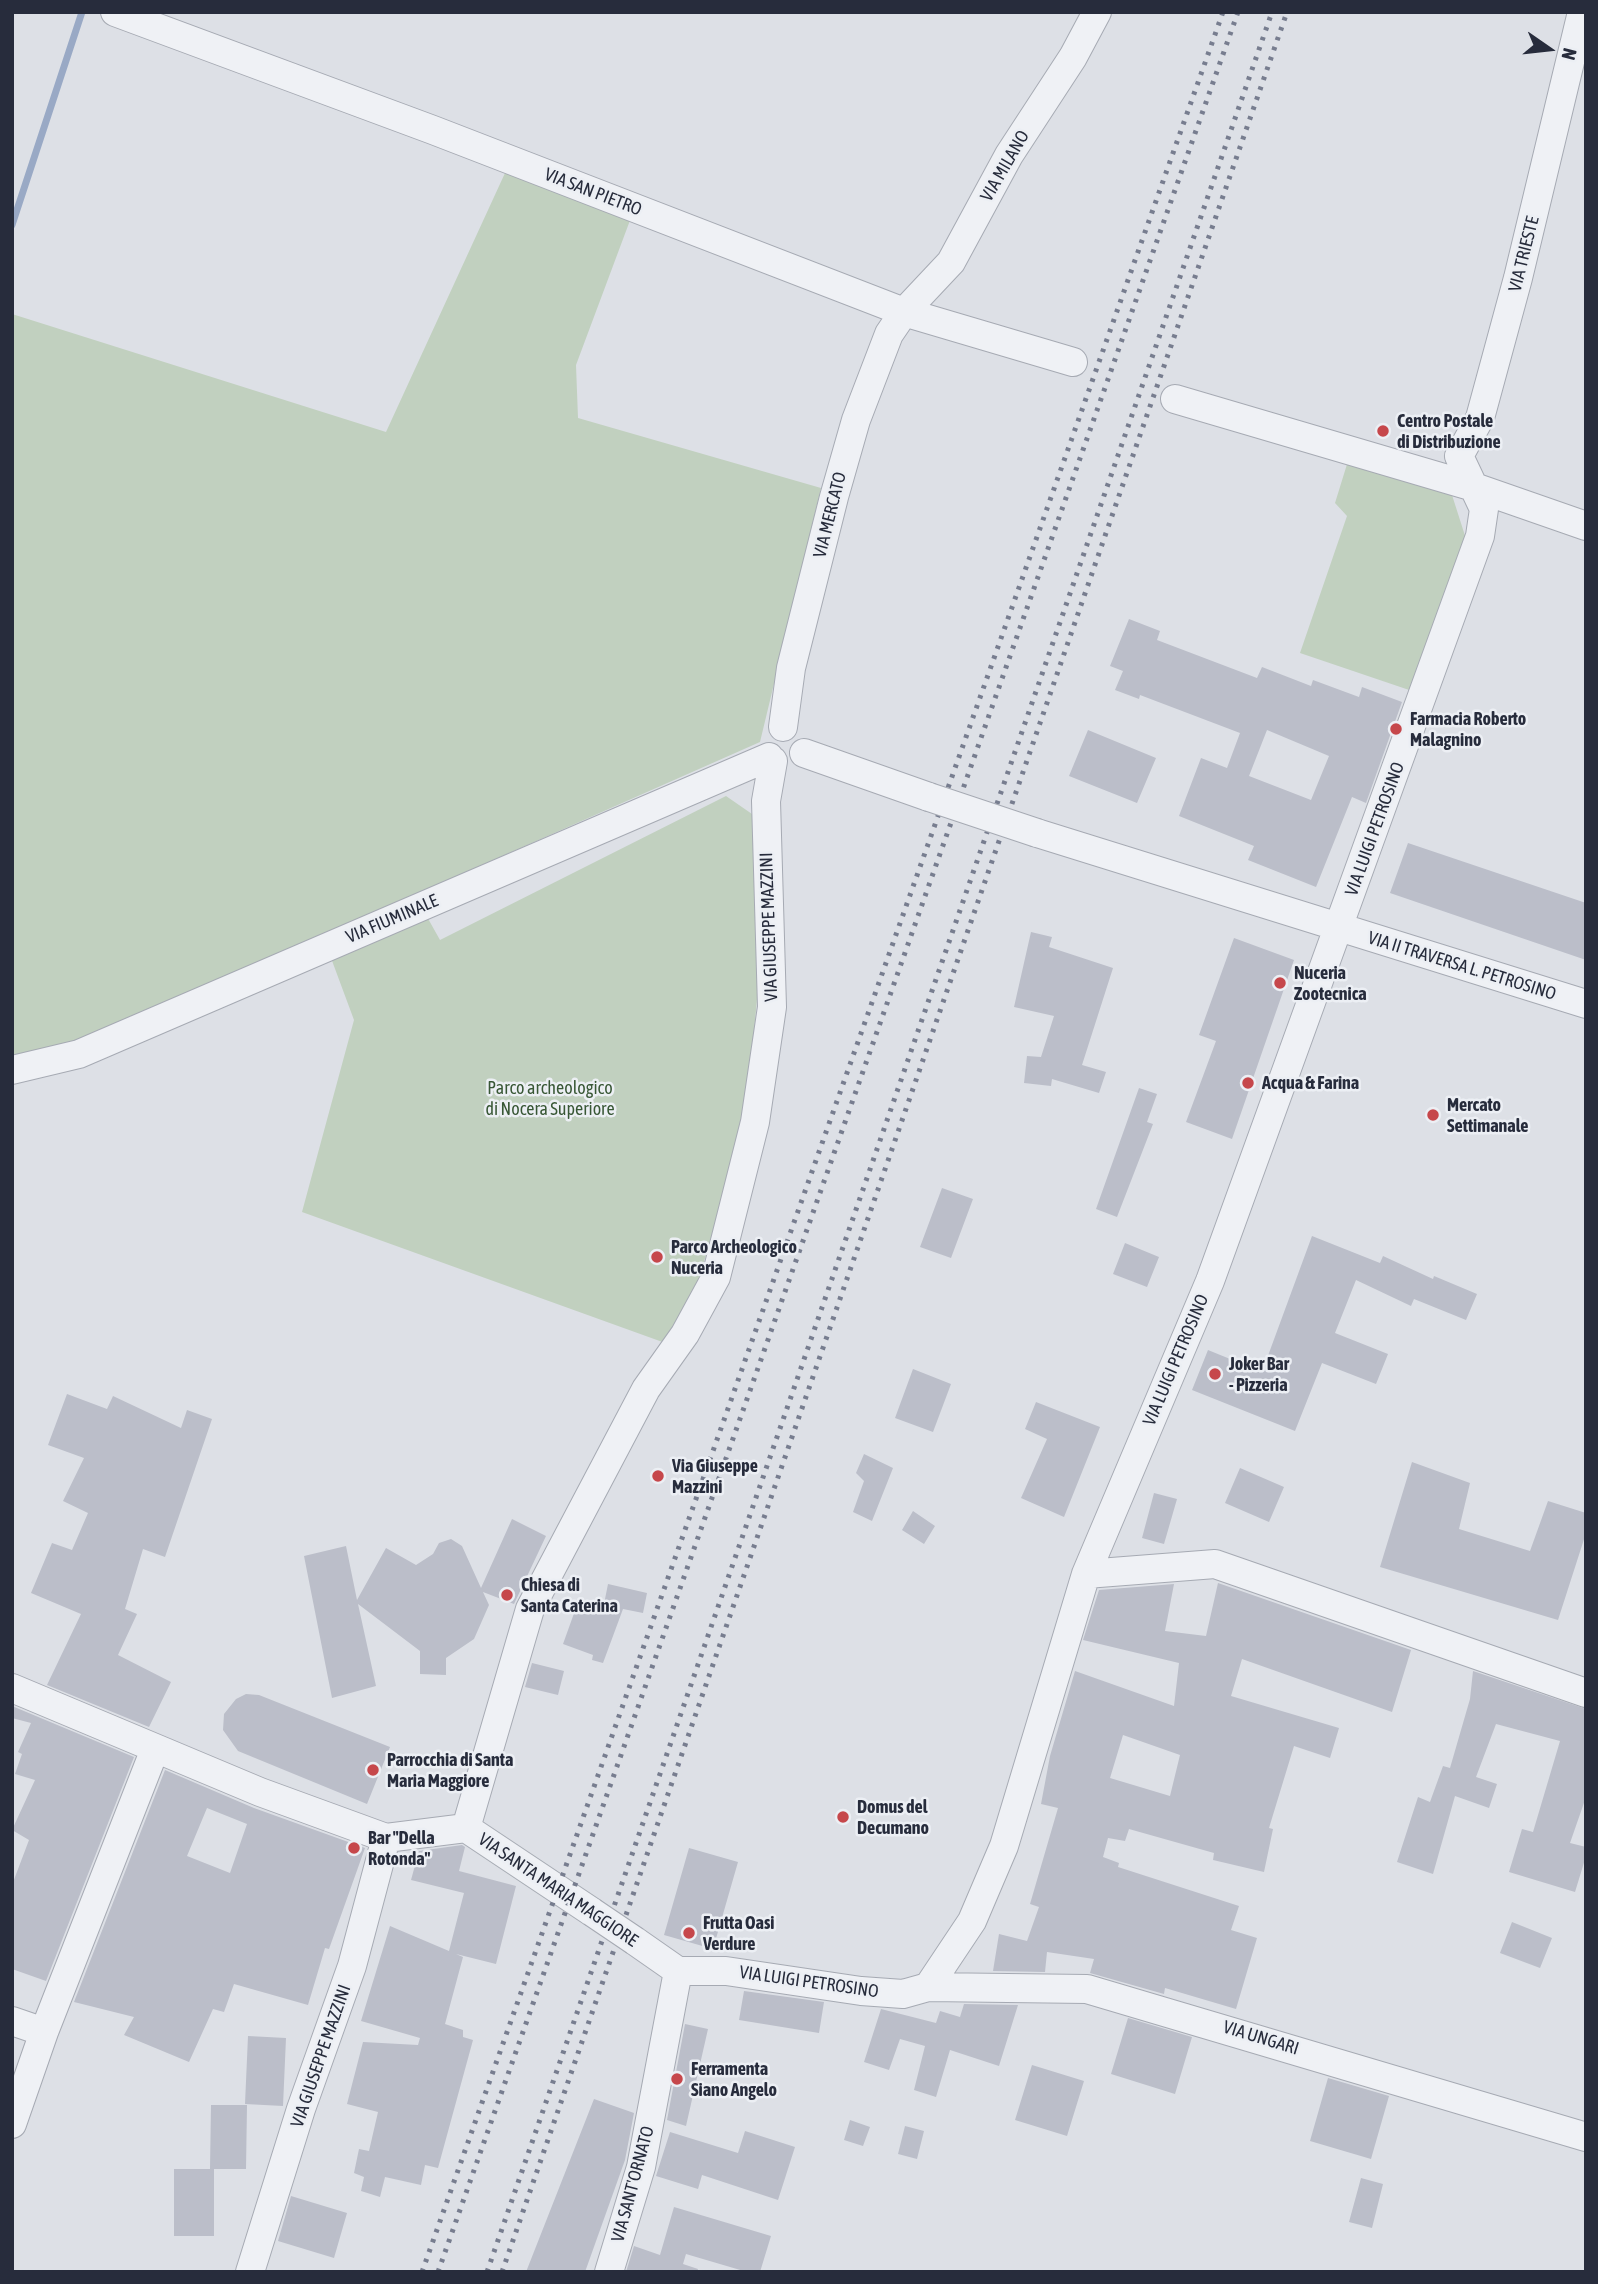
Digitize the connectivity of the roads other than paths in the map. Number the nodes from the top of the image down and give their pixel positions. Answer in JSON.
{"nodes":[{"id":1,"x":116,"y":12,"type":"edge"},
{"id":2,"x":1097,"y":12,"type":"edge"},
{"id":3,"x":1582,"y":12,"type":"edge"},
{"id":4,"x":904,"y":312,"type":"junction"},
{"id":5,"x":1073,"y":362,"type":"dead end"},
{"id":6,"x":1175,"y":399,"type":"dead end"},
{"id":7,"x":1474,"y":487,"type":"junction"},
{"id":8,"x":1586,"y":526,"type":"edge"},
{"id":9,"x":783,"y":727,"type":"junction"},
{"id":10,"x":804,"y":753,"type":"junction"},
{"id":11,"x":771,"y":759,"type":"junction"},
{"id":12,"x":1339,"y":929,"type":"junction"},
{"id":13,"x":1586,"y":1004,"type":"edge"},
{"id":14,"x":12,"y":1070,"type":"edge"},
{"id":15,"x":1086,"y":1574,"type":"junction"},
{"id":16,"x":12,"y":1688,"type":"edge"},
{"id":17,"x":1586,"y":1693,"type":"edge"},
{"id":18,"x":155,"y":1749,"type":"junction"},
{"id":19,"x":466,"y":1828,"type":"junction"},
{"id":20,"x":386,"y":1838,"type":"junction"},
{"id":21,"x":678,"y":1971,"type":"junction"},
{"id":22,"x":928,"y":1987,"type":"junction"},
{"id":23,"x":12,"y":2021,"type":"edge"},
{"id":24,"x":44,"y":2032,"type":"junction"},
{"id":25,"x":12,"y":2124,"type":"edge"},
{"id":26,"x":1586,"y":2137,"type":"edge"},
{"id":27,"x":250,"y":2272,"type":"edge"},
{"id":28,"x":609,"y":2272,"type":"edge"}],
"edges":[{"from":1,"to":4,"type":"street","name":"VIA SAN PIETRO"},
{"from":2,"to":4,"type":"street","name":"VIA MILANO"},
{"from":3,"to":7,"type":"street","name":"VIA TRIESTE"},
{"from":4,"to":5,"type":"street","name":"VIA SAN PIETRO"},
{"from":4,"to":9,"type":"street","name":"VIA MERCATO"},
{"from":6,"to":7,"type":"street"},
{"from":7,"to":8,"type":"street"},
{"from":7,"to":12,"type":"street","name":"VIA LUIGI PETROSINO"},
{"from":9,"to":10,"type":"street"},
{"from":9,"to":11,"type":"street"},
{"from":10,"to":11,"type":"street"},
{"from":10,"to":12,"type":"street","name":"VIA II TRAVERSA L. PETROSINO","bridge":true},
{"from":11,"to":14,"type":"street","name":"VIA FIUMINALE"},
{"from":11,"to":19,"type":"street","name":"VIA GIUSEPPE MAZZINI"},
{"from":12,"to":13,"type":"street","name":"VIA II TRAVERSA L. PETROSINO"},
{"from":12,"to":15,"type":"street","name":"VIA LUIGI PETROSINO"},
{"from":15,"to":17,"type":"street"},
{"from":15,"to":22,"type":"street","name":"VIA LUIGI PETROSINO"},
{"from":16,"to":18,"type":"street","name":"VIA SANTA MARIA MAGGIORE"},
{"from":18,"to":20,"type":"street","name":"VIA SANTA MARIA MAGGIORE"},
{"from":18,"to":24,"type":"street"},
{"from":19,"to":20,"type":"street","name":"VIA SANTA MARIA MAGGIORE"},
{"from":19,"to":21,"type":"street","name":"VIA SANTA MARIA MAGGIORE","bridge":true},
{"from":20,"to":27,"type":"street","name":"VIA GIUSEPPE MAZZINI"},
{"from":21,"to":22,"type":"street","name":"VIA LUIGI PETROSINO"},
{"from":21,"to":28,"type":"street","name":"VIA SANT'ORNATO"},
{"from":22,"to":26,"type":"street","name":"VIA UNGARI"},
{"from":23,"to":24,"type":"street"},
{"from":24,"to":25,"type":"street"}]}
